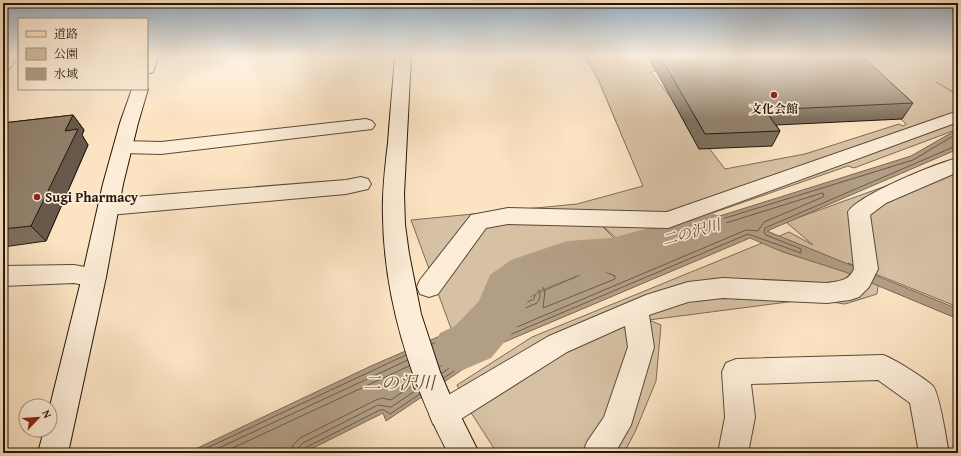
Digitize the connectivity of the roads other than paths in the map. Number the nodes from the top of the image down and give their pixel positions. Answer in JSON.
{"nodes":[{"id":1,"x":401,"y":77,"type":"edge"},
{"id":2,"x":140,"y":90,"type":"edge"},
{"id":3,"x":958,"y":116,"type":"edge"},
{"id":4,"x":366,"y":125,"type":"dead end"},
{"id":5,"x":123,"y":147,"type":"junction"},
{"id":6,"x":958,"y":164,"type":"edge"},
{"id":7,"x":361,"y":184,"type":"dead end"},
{"id":8,"x":109,"y":207,"type":"junction"},
{"id":9,"x":3,"y":276,"type":"edge"},
{"id":10,"x":94,"y":277,"type":"junction"},
{"id":11,"x":429,"y":287,"type":"dead end"},
{"id":12,"x":636,"y":309,"type":"junction"},
{"id":13,"x":442,"y":410,"type":"junction"},
{"id":14,"x":55,"y":443,"type":"edge"},
{"id":15,"x":464,"y":453,"type":"edge"},
{"id":16,"x":598,"y":453,"type":"edge"},
{"id":17,"x":733,"y":453,"type":"edge"},
{"id":18,"x":934,"y":453,"type":"edge"}],
"edges":[{"from":1,"to":13,"type":"street"},
{"from":2,"to":5,"type":"street"},
{"from":3,"to":11,"type":"street"},
{"from":4,"to":5,"type":"street"},
{"from":5,"to":8,"type":"street"},
{"from":6,"to":12,"type":"street"},
{"from":7,"to":8,"type":"street"},
{"from":8,"to":10,"type":"street"},
{"from":9,"to":10,"type":"street"},
{"from":10,"to":14,"type":"street"},
{"from":12,"to":13,"type":"street"},
{"from":12,"to":16,"type":"street"},
{"from":13,"to":15,"type":"street"},
{"from":17,"to":18,"type":"street"}]}
